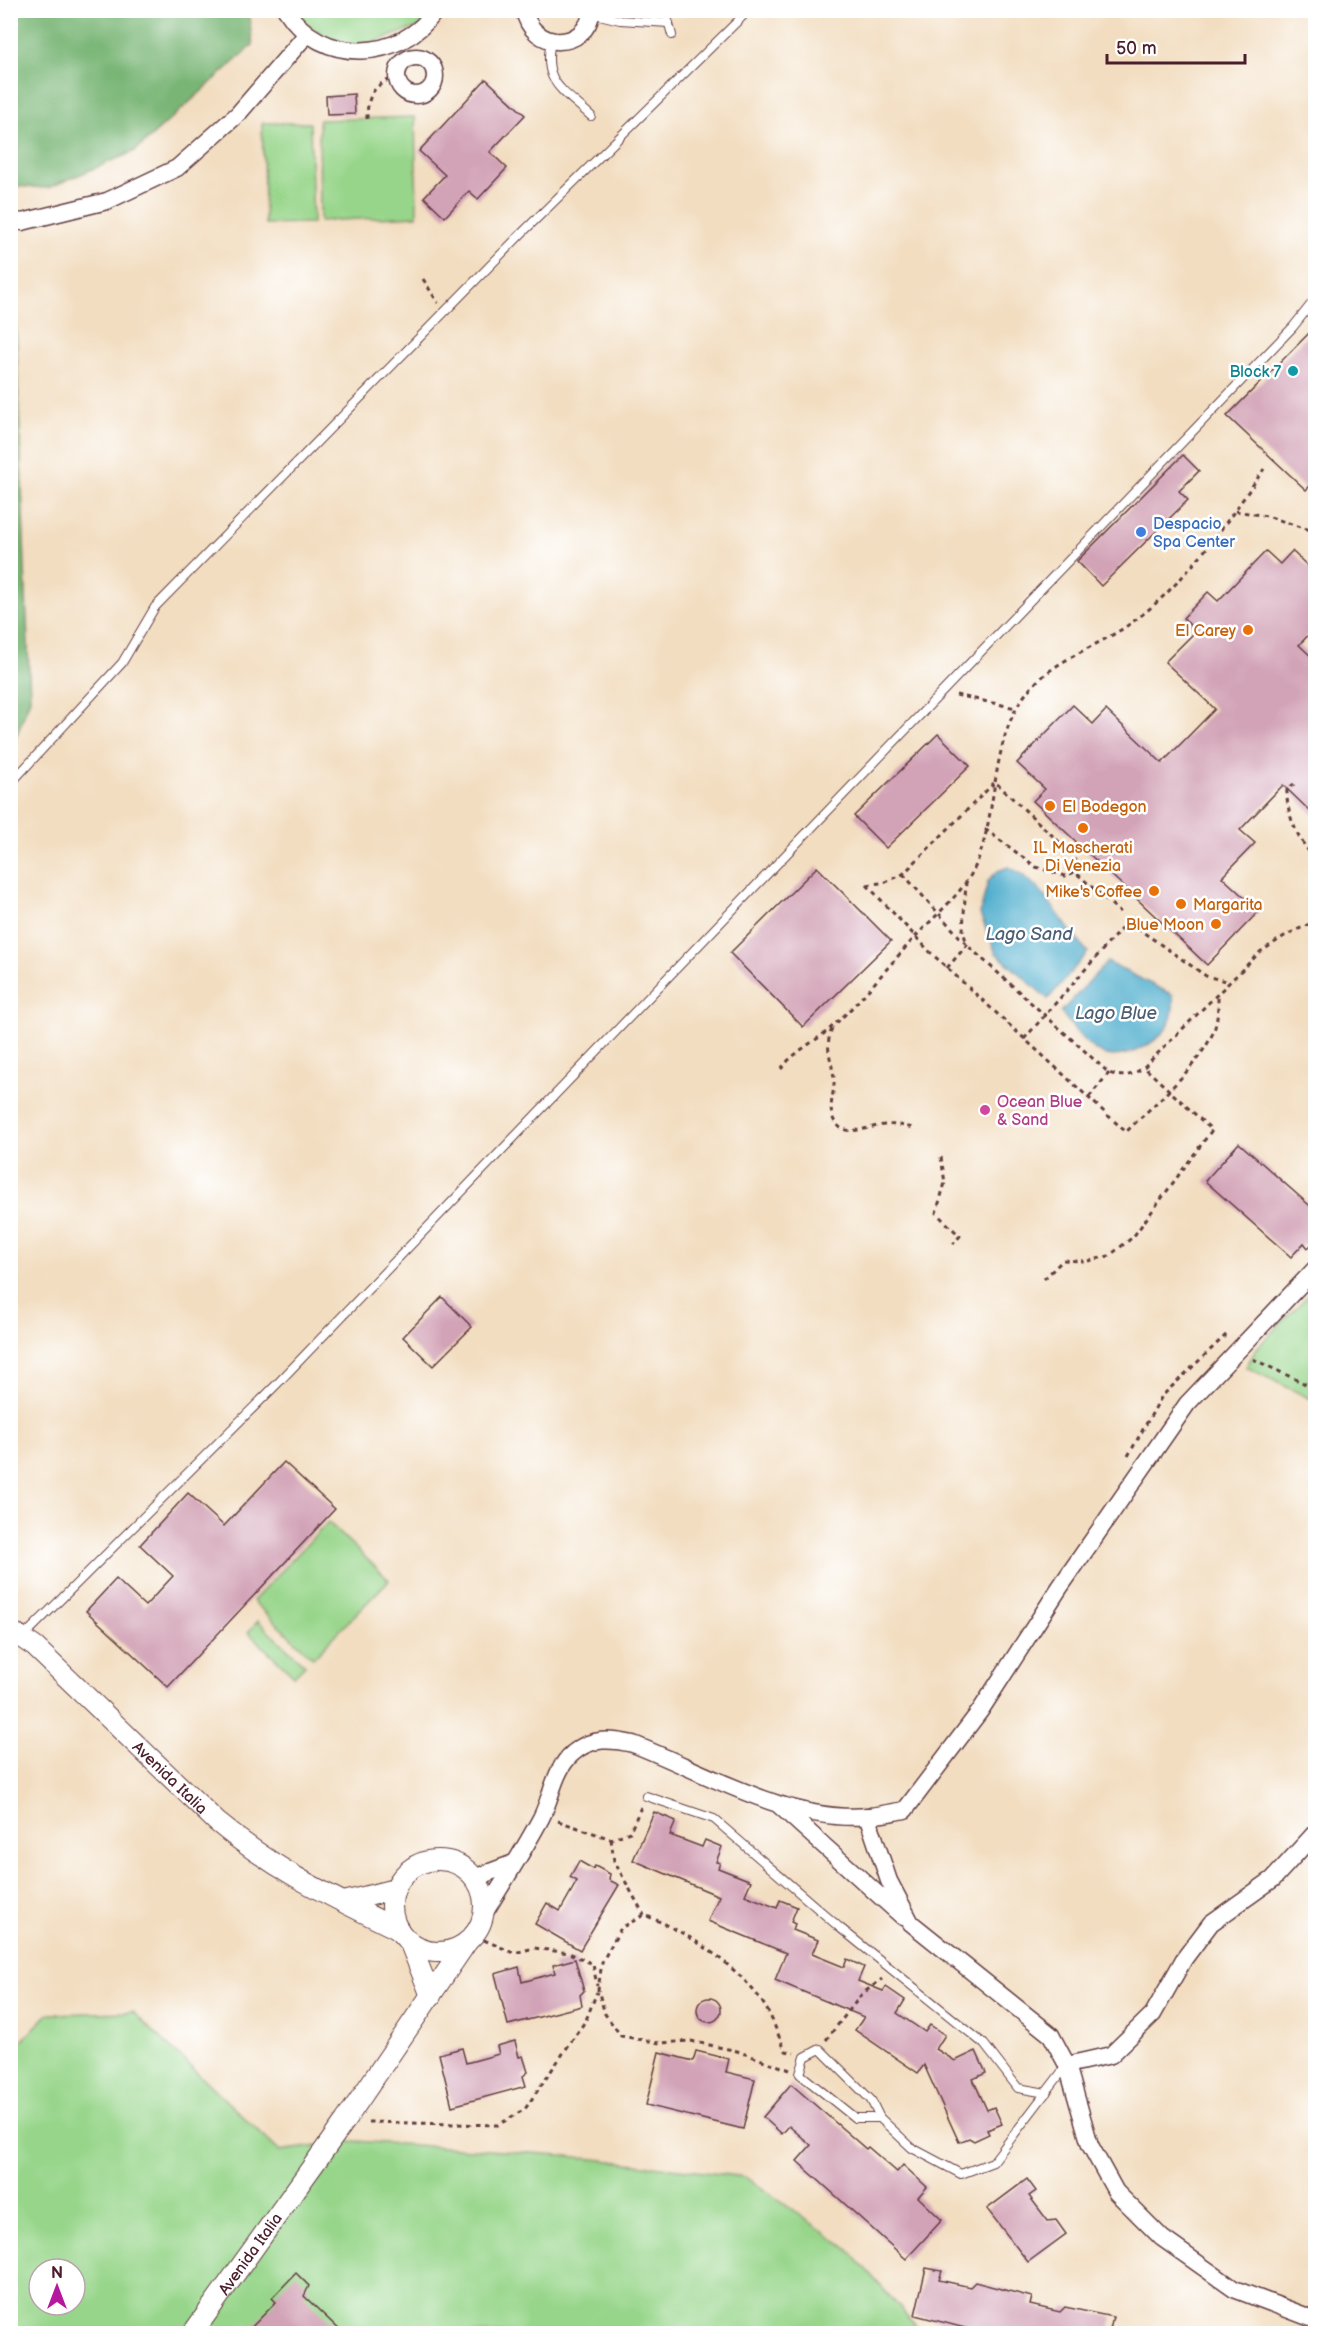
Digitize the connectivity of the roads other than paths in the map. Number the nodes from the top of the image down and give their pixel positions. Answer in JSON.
{"nodes":[{"id":1,"x":286,"y":10,"type":"edge"},
{"id":2,"x":436,"y":10,"type":"edge"},
{"id":3,"x":524,"y":10,"type":"edge"},
{"id":4,"x":665,"y":10,"type":"edge"},
{"id":5,"x":749,"y":10,"type":"edge"},
{"id":6,"x":592,"y":12,"type":"edge"},
{"id":7,"x":669,"y":23,"type":"junction"},
{"id":8,"x":307,"y":34,"type":"junction"},
{"id":9,"x":672,"y":35,"type":"dead end"},
{"id":10,"x":404,"y":41,"type":"junction"},
{"id":11,"x":551,"y":41,"type":"junction"},
{"id":12,"x":405,"y":60,"type":"junction"},
{"id":13,"x":591,"y":116,"type":"dead end"},
{"id":14,"x":10,"y":220,"type":"edge"},
{"id":15,"x":1316,"y":298,"type":"edge"},
{"id":16,"x":10,"y":784,"type":"edge"},
{"id":17,"x":1316,"y":1268,"type":"edge"},
{"id":18,"x":17,"y":1633,"type":"edge"},
{"id":19,"x":646,"y":1796,"type":"road end"},
{"id":20,"x":778,"y":1804,"type":"junction"},
{"id":21,"x":867,"y":1816,"type":"junction"},
{"id":22,"x":1316,"y":1832,"type":"edge"},
{"id":23,"x":514,"y":1863,"type":"junction"},
{"id":24,"x":474,"y":1878,"type":"junction"},
{"id":25,"x":395,"y":1889,"type":"junction"},
{"id":26,"x":344,"y":1902,"type":"junction"},
{"id":27,"x":482,"y":1917,"type":"junction"},
{"id":28,"x":910,"y":1923,"type":"junction"},
{"id":29,"x":404,"y":1936,"type":"junction"},
{"id":30,"x":470,"y":1938,"type":"junction"},
{"id":31,"x":430,"y":1996,"type":"junction"},
{"id":32,"x":1067,"y":2065,"type":"junction"},
{"id":33,"x":1046,"y":2093,"type":"junction"},
{"id":34,"x":880,"y":2118,"type":"junction"},
{"id":35,"x":1316,"y":2320,"type":"edge"},
{"id":36,"x":192,"y":2334,"type":"edge"}],
"edges":[{"from":1,"to":8,"type":"street"},
{"from":2,"to":10,"type":"street"},
{"from":3,"to":11,"type":"street"},
{"from":4,"to":7,"type":"lane"},
{"from":5,"to":16,"type":"lane"},
{"from":6,"to":7,"type":"lane"},
{"from":6,"to":11,"type":"street"},
{"from":7,"to":9,"type":"lane"},
{"from":8,"to":10,"type":"street"},
{"from":8,"to":14,"type":"street"},
{"from":10,"to":12,"type":"street"},
{"from":11,"to":13,"type":"lane"},
{"from":12,"to":12,"type":"street"},
{"from":15,"to":18,"type":"lane"},
{"from":17,"to":21,"type":"street"},
{"from":18,"to":26,"type":"street","name":"Avenida Italia"},
{"from":19,"to":33,"type":"lane"},
{"from":20,"to":21,"type":"street"},
{"from":20,"to":23,"type":"street"},
{"from":20,"to":28,"type":"street"},
{"from":21,"to":28,"type":"street"},
{"from":22,"to":32,"type":"street"},
{"from":23,"to":24,"type":"street"},
{"from":23,"to":27,"type":"street"},
{"from":24,"to":25,"type":"street"},
{"from":24,"to":27,"type":"street"},
{"from":25,"to":26,"type":"street"},
{"from":25,"to":29,"type":"street"},
{"from":26,"to":29,"type":"street","name":"Avenida Italia"},
{"from":27,"to":30,"type":"street"},
{"from":28,"to":32,"type":"street"},
{"from":29,"to":30,"type":"street"},
{"from":29,"to":31,"type":"street"},
{"from":30,"to":31,"type":"street","name":"Avenida Italia"},
{"from":31,"to":36,"type":"street","name":"Avenida Italia"},
{"from":32,"to":33,"type":"lane"},
{"from":32,"to":35,"type":"street"},
{"from":33,"to":34,"type":"lane"},
{"from":34,"to":34,"type":"lane"}]}
